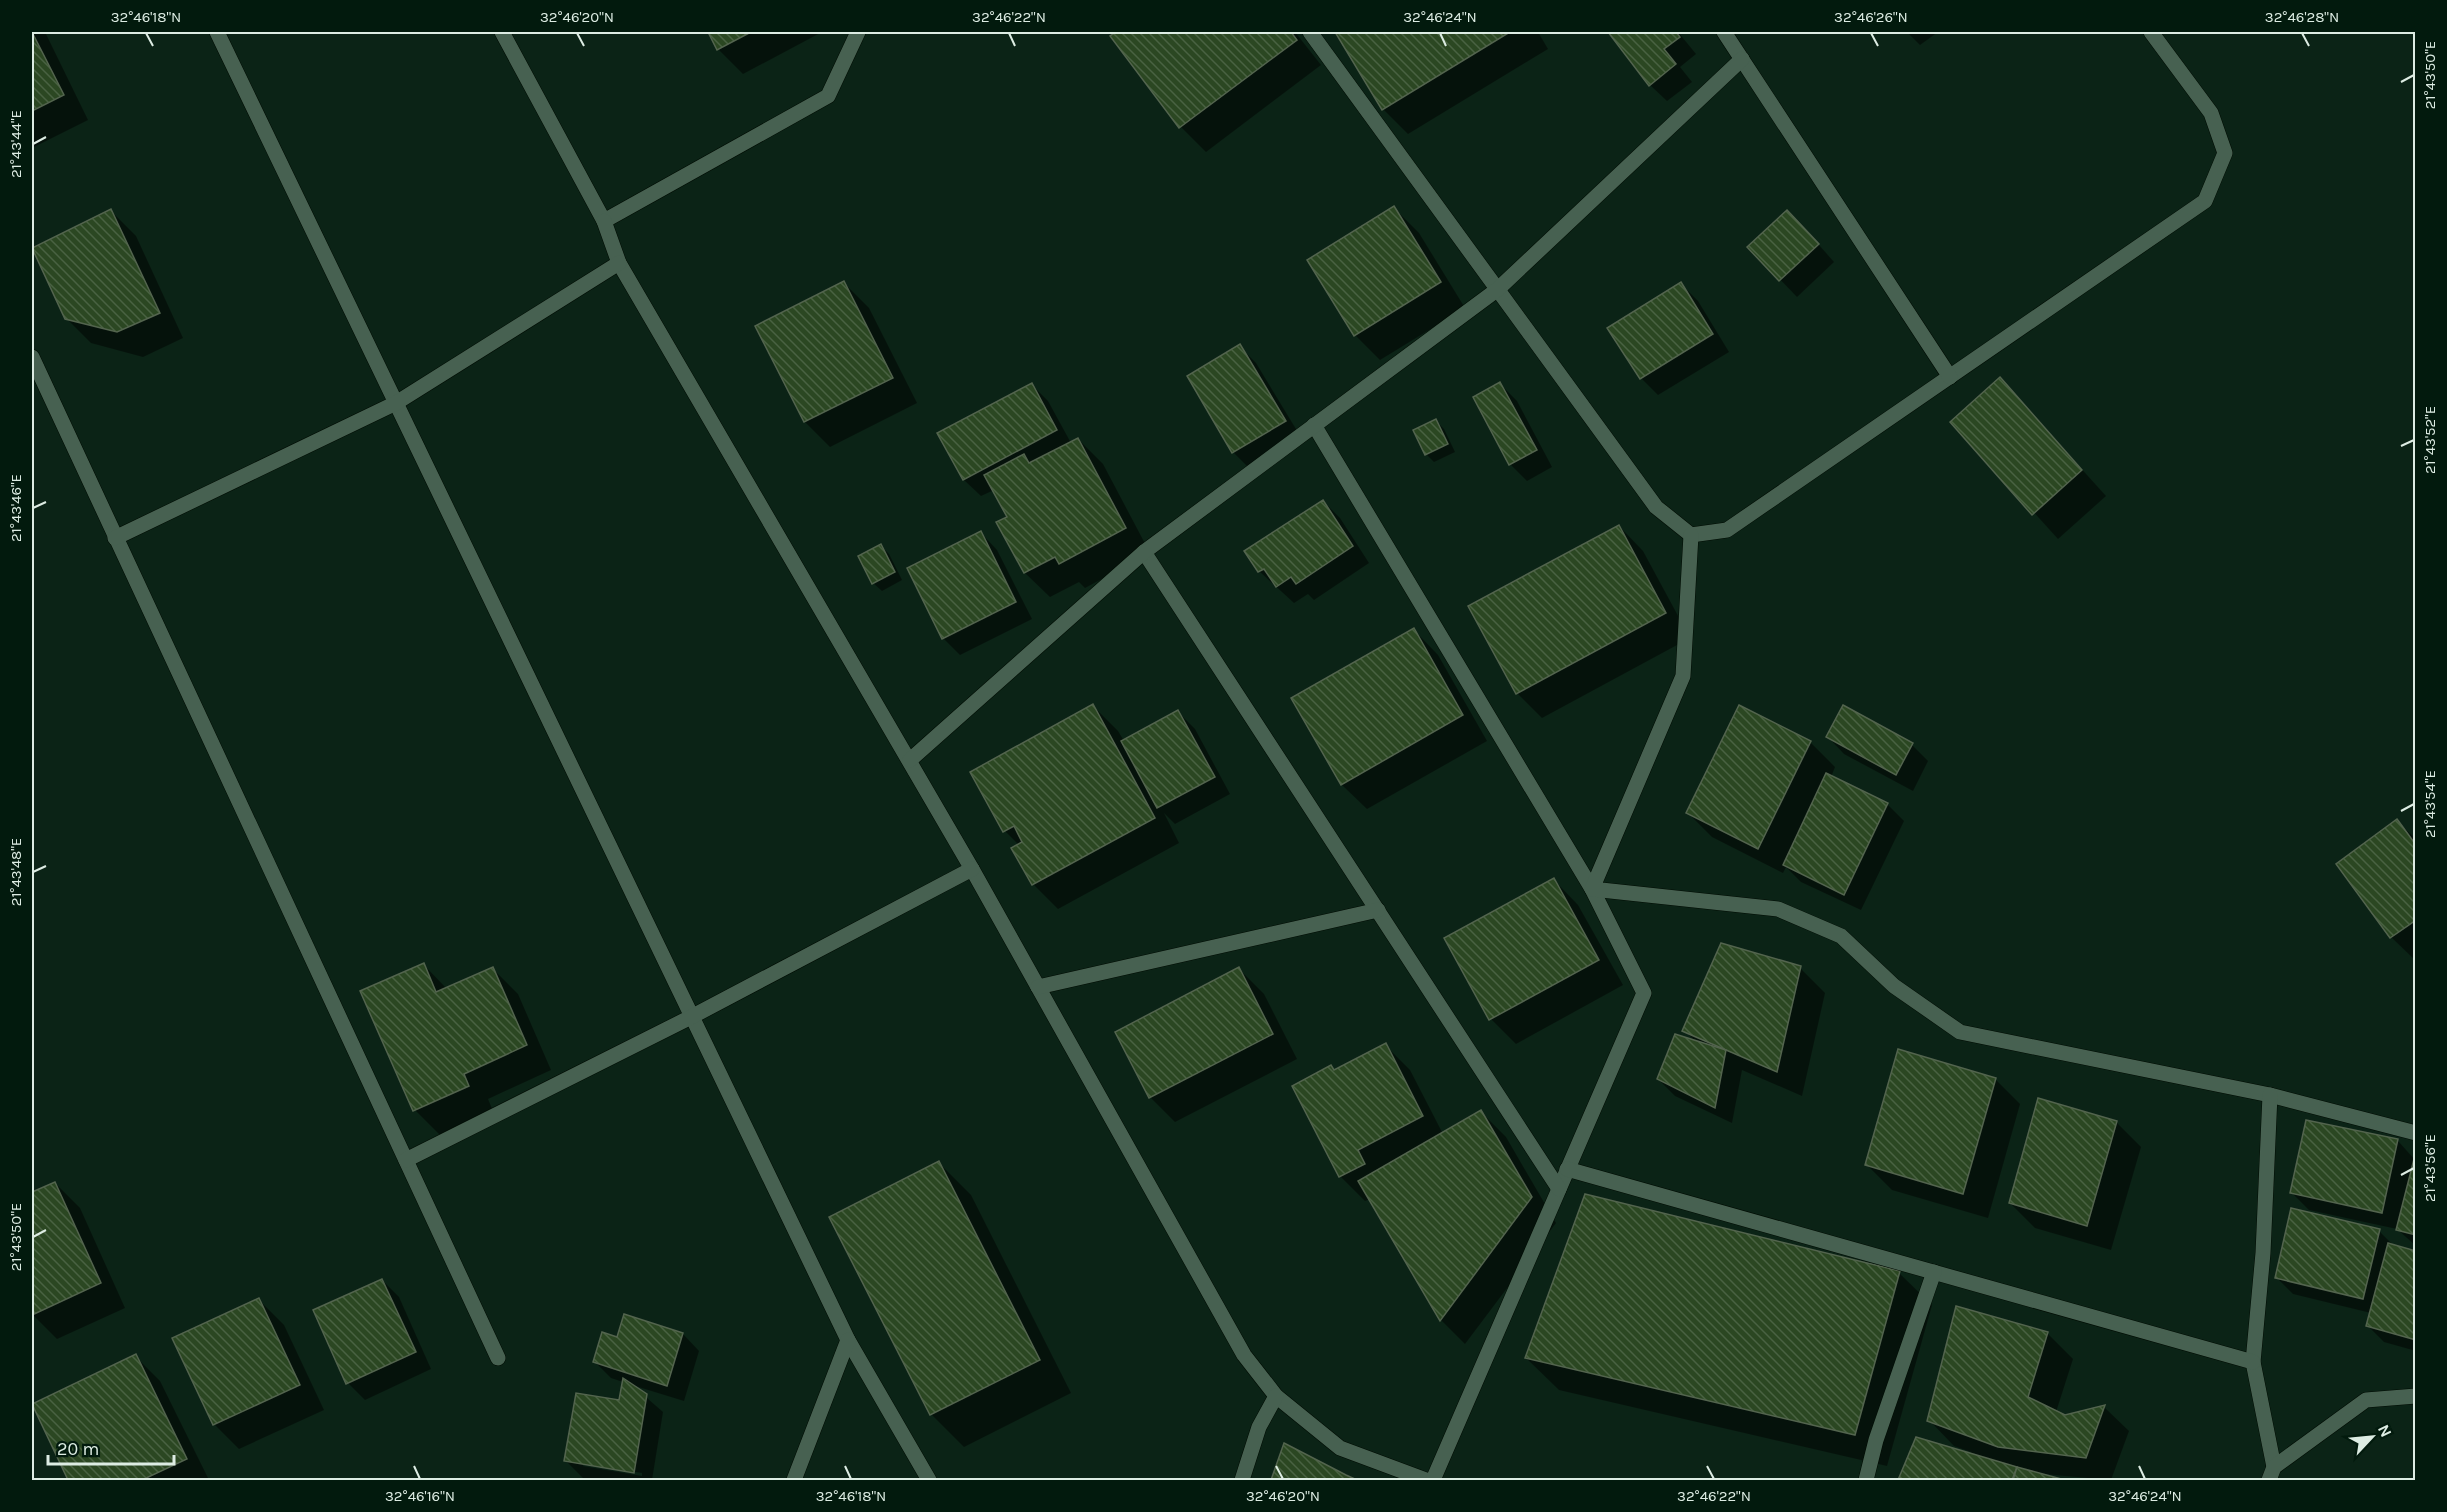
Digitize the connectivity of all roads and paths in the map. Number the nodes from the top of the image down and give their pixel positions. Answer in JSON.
{"nodes":[{"id":1,"x":217,"y":32,"type":"edge"},
{"id":2,"x":502,"y":32,"type":"edge"},
{"id":3,"x":858,"y":32,"type":"edge"},
{"id":4,"x":1310,"y":32,"type":"edge"},
{"id":5,"x":1724,"y":32,"type":"edge"},
{"id":6,"x":2151,"y":32,"type":"edge"},
{"id":7,"x":1742,"y":59,"type":"junction"},
{"id":8,"x":604,"y":221,"type":"junction"},
{"id":9,"x":619,"y":262,"type":"junction"},
{"id":10,"x":1498,"y":289,"type":"junction"},
{"id":11,"x":32,"y":362,"type":"edge"},
{"id":12,"x":1950,"y":377,"type":"junction"},
{"id":13,"x":396,"y":403,"type":"junction"},
{"id":14,"x":1314,"y":425,"type":"junction"},
{"id":15,"x":1691,"y":535,"type":"junction"},
{"id":16,"x":116,"y":538,"type":"junction"},
{"id":17,"x":1144,"y":552,"type":"junction"},
{"id":18,"x":910,"y":760,"type":"junction"},
{"id":19,"x":972,"y":869,"type":"junction"},
{"id":20,"x":1592,"y":889,"type":"junction"},
{"id":21,"x":1378,"y":910,"type":"junction"},
{"id":22,"x":1038,"y":987,"type":"junction"},
{"id":23,"x":693,"y":1016,"type":"junction"},
{"id":24,"x":2270,"y":1095,"type":"junction"},
{"id":25,"x":2415,"y":1133,"type":"edge"},
{"id":26,"x":406,"y":1160,"type":"junction"},
{"id":27,"x":1567,"y":1169,"type":"junction"},
{"id":28,"x":1559,"y":1188,"type":"junction"},
{"id":29,"x":1934,"y":1272,"type":"junction"},
{"id":30,"x":848,"y":1340,"type":"junction"},
{"id":31,"x":498,"y":1358,"type":"dead end"},
{"id":32,"x":2253,"y":1362,"type":"junction"},
{"id":33,"x":1276,"y":1396,"type":"junction"},
{"id":34,"x":2415,"y":1396,"type":"edge"},
{"id":35,"x":2272,"y":1474,"type":"edge"},
{"id":36,"x":794,"y":1480,"type":"edge"},
{"id":37,"x":929,"y":1480,"type":"edge"},
{"id":38,"x":1242,"y":1480,"type":"edge"},
{"id":39,"x":1426,"y":1480,"type":"edge"},
{"id":40,"x":1433,"y":1480,"type":"edge"},
{"id":41,"x":1866,"y":1480,"type":"edge"}],
"edges":[{"from":1,"to":13,"type":"street"},
{"from":2,"to":8,"type":"street"},
{"from":3,"to":8,"type":"street"},
{"from":4,"to":10,"type":"street"},
{"from":5,"to":7,"type":"street"},
{"from":6,"to":12,"type":"street"},
{"from":7,"to":10,"type":"street"},
{"from":7,"to":12,"type":"street"},
{"from":8,"to":9,"type":"street"},
{"from":9,"to":13,"type":"street"},
{"from":9,"to":18,"type":"street"},
{"from":10,"to":14,"type":"street"},
{"from":10,"to":15,"type":"street"},
{"from":11,"to":16,"type":"street"},
{"from":12,"to":15,"type":"street"},
{"from":13,"to":16,"type":"street"},
{"from":13,"to":23,"type":"street"},
{"from":14,"to":17,"type":"street"},
{"from":14,"to":20,"type":"street"},
{"from":15,"to":20,"type":"street"},
{"from":16,"to":26,"type":"street"},
{"from":17,"to":18,"type":"street"},
{"from":17,"to":21,"type":"street"},
{"from":18,"to":19,"type":"street"},
{"from":19,"to":22,"type":"street"},
{"from":19,"to":23,"type":"street"},
{"from":20,"to":24,"type":"street"},
{"from":20,"to":27,"type":"street"},
{"from":21,"to":22,"type":"street"},
{"from":21,"to":28,"type":"street"},
{"from":22,"to":33,"type":"street"},
{"from":23,"to":26,"type":"street"},
{"from":23,"to":30,"type":"street"},
{"from":24,"to":25,"type":"street"},
{"from":24,"to":32,"type":"street"},
{"from":26,"to":31,"type":"street"},
{"from":27,"to":28,"type":"street"},
{"from":27,"to":29,"type":"street"},
{"from":28,"to":40,"type":"street"},
{"from":29,"to":32,"type":"street"},
{"from":29,"to":41,"type":"street"},
{"from":30,"to":36,"type":"street"},
{"from":30,"to":37,"type":"street"},
{"from":32,"to":35,"type":"street"},
{"from":33,"to":38,"type":"street"},
{"from":33,"to":39,"type":"street"},
{"from":34,"to":35,"type":"street"}]}
